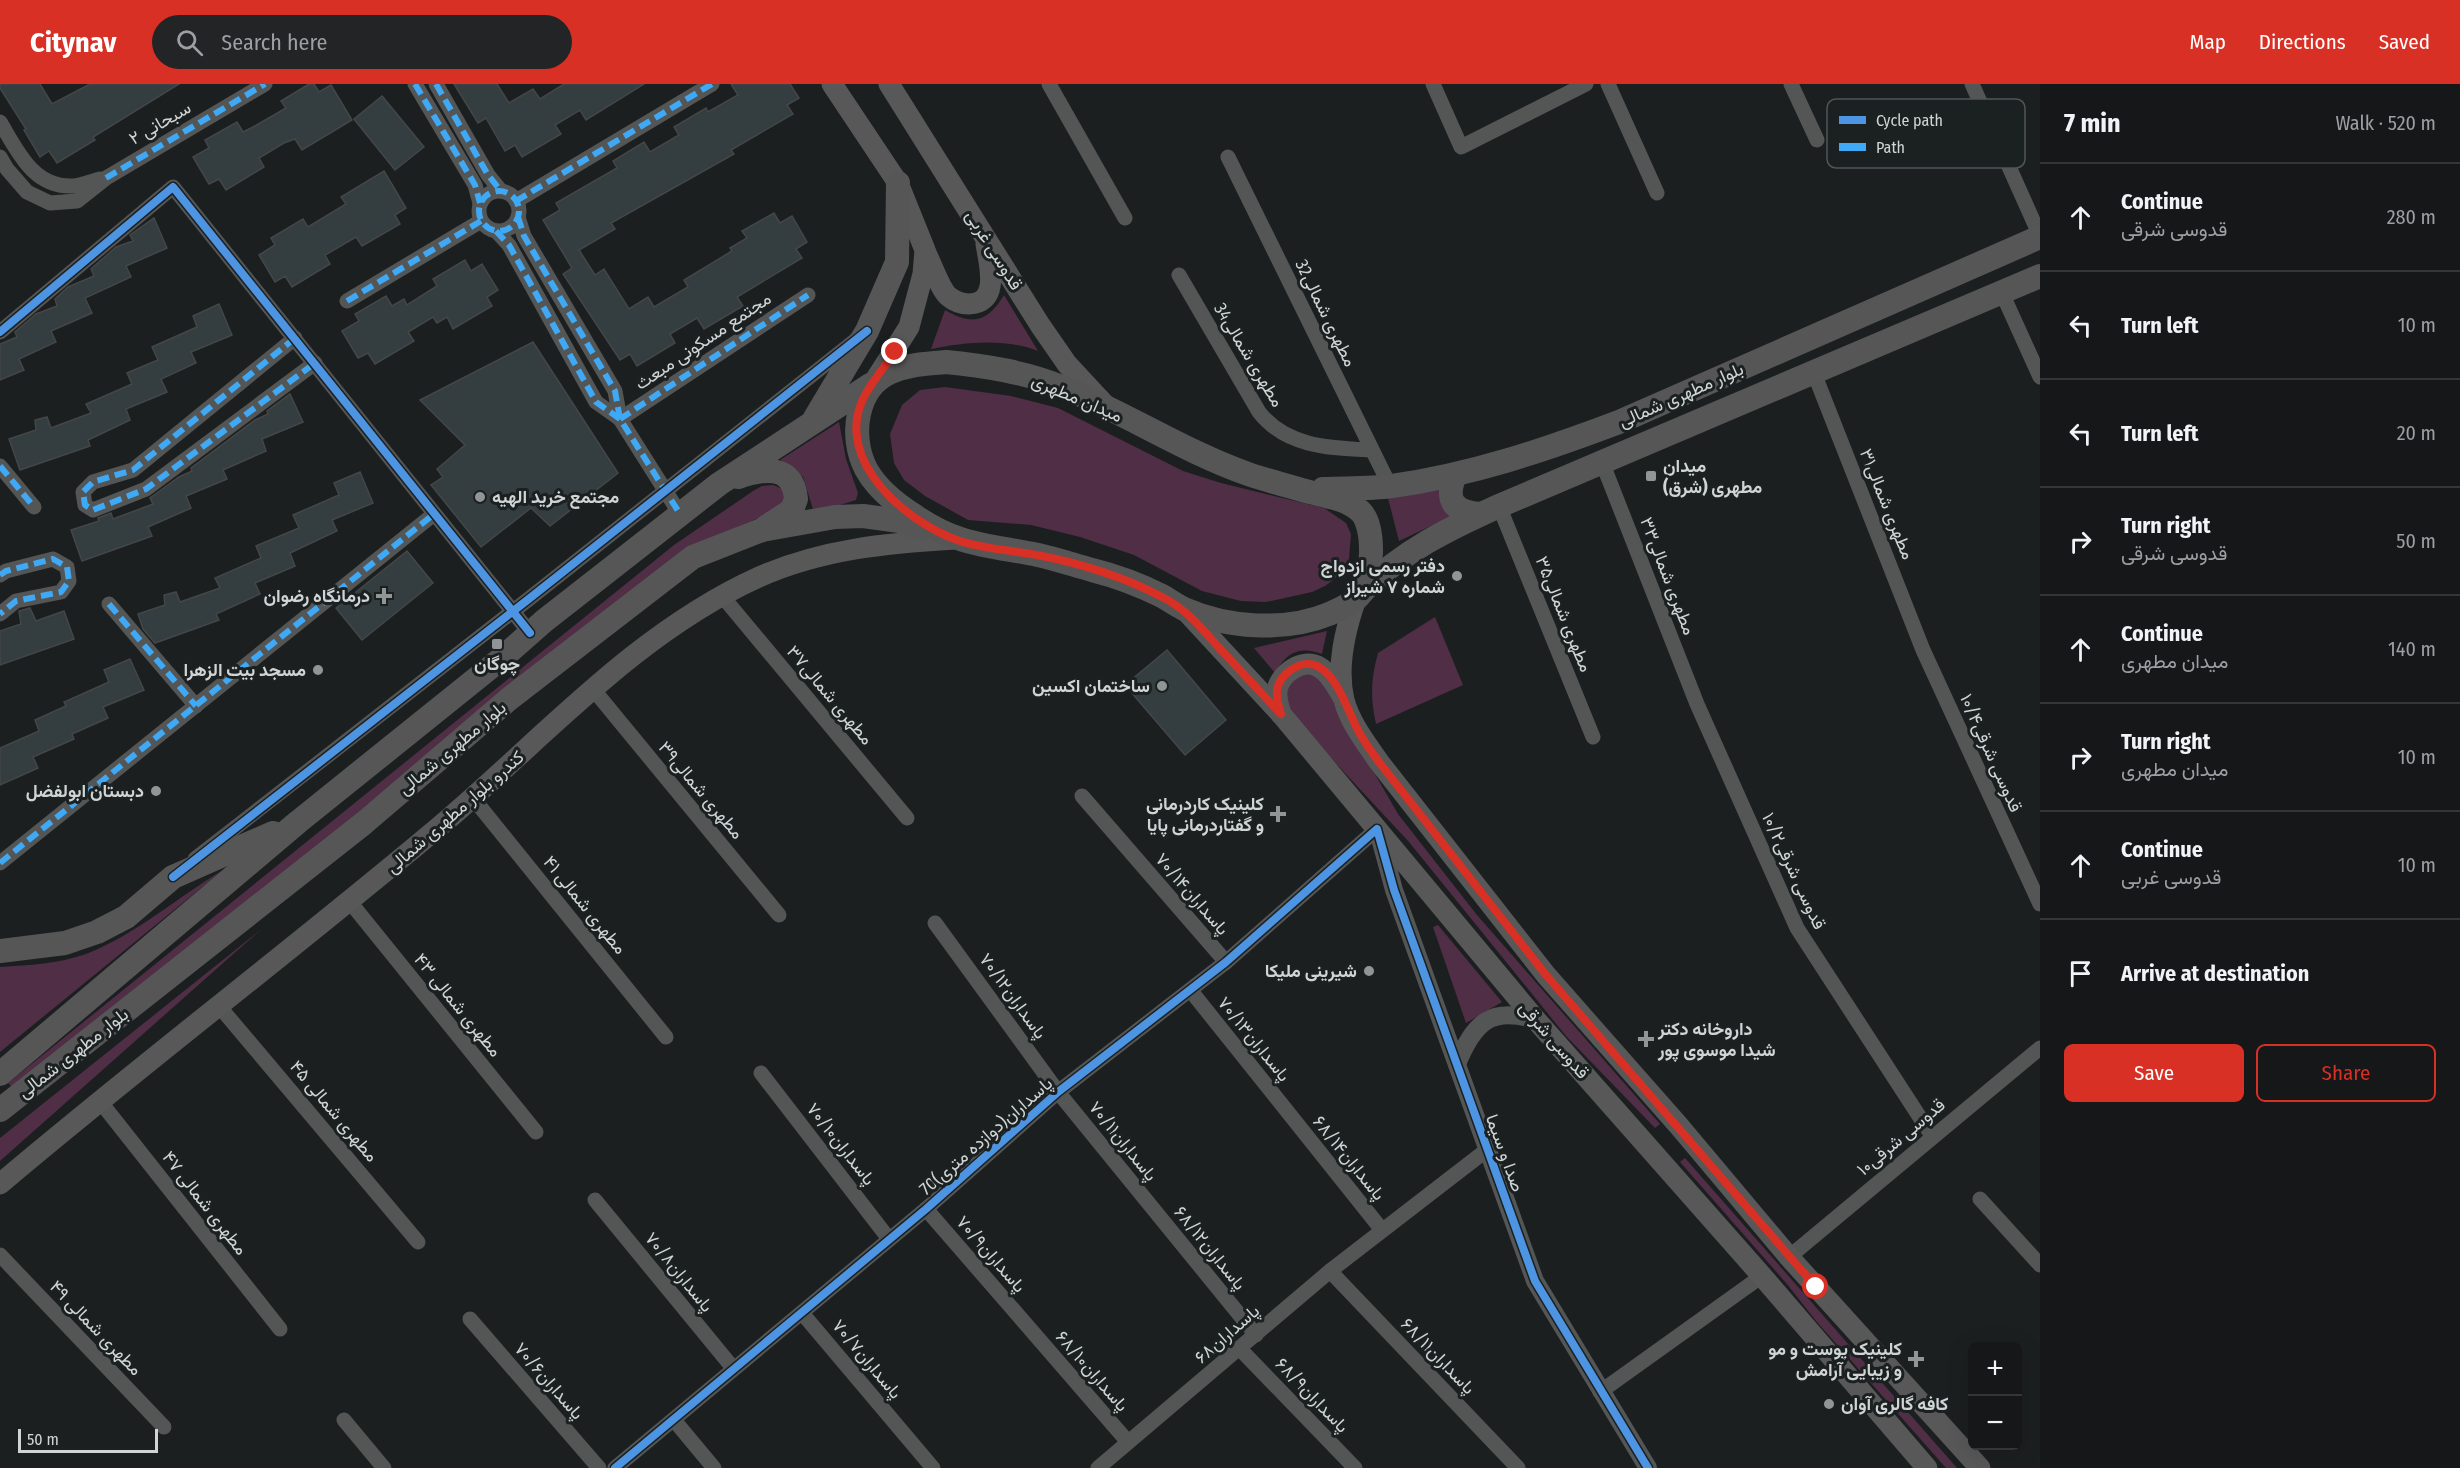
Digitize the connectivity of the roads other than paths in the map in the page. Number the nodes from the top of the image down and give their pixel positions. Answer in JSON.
{"nodes":[{"id":1,"x":265,"y":84,"type":"edge"},
{"id":2,"x":415,"y":84,"type":"edge"},
{"id":3,"x":436,"y":84,"type":"edge"},
{"id":4,"x":712,"y":84,"type":"edge"},
{"id":5,"x":832,"y":84,"type":"edge"},
{"id":6,"x":889,"y":84,"type":"edge"},
{"id":7,"x":1049,"y":84,"type":"edge"},
{"id":8,"x":1433,"y":84,"type":"edge"},
{"id":9,"x":1586,"y":84,"type":"edge"},
{"id":10,"x":1608,"y":84,"type":"edge"},
{"id":11,"x":1791,"y":84,"type":"edge"},
{"id":12,"x":1972,"y":84,"type":"edge"},
{"id":13,"x":1979,"y":99,"type":"edge"},
{"id":14,"x":1,"y":125,"type":"edge"},
{"id":15,"x":1817,"y":140,"type":"dead end"},
{"id":16,"x":0,"y":157,"type":"edge"},
{"id":17,"x":1228,"y":157,"type":"dead end"},
{"id":18,"x":2010,"y":168,"type":"edge"},
{"id":19,"x":106,"y":178,"type":"junction"},
{"id":20,"x":898,"y":183,"type":"junction"},
{"id":21,"x":501,"y":191,"type":"junction"},
{"id":22,"x":1657,"y":194,"type":"dead end"},
{"id":23,"x":516,"y":201,"type":"junction"},
{"id":24,"x":480,"y":203,"type":"junction"},
{"id":25,"x":518,"y":217,"type":"junction"},
{"id":26,"x":1125,"y":218,"type":"dead end"},
{"id":27,"x":481,"y":221,"type":"junction"},
{"id":28,"x":496,"y":231,"type":"junction"},
{"id":29,"x":985,"y":235,"type":"junction"},
{"id":30,"x":2040,"y":236,"type":"edge"},
{"id":31,"x":925,"y":250,"type":"junction"},
{"id":32,"x":1179,"y":275,"type":"dead end"},
{"id":33,"x":2040,"y":276,"type":"edge"},
{"id":34,"x":2002,"y":293,"type":"junction"},
{"id":35,"x":808,"y":295,"type":"dead end"},
{"id":36,"x":348,"y":301,"type":"dead end"},
{"id":37,"x":577,"y":326,"type":"junction"},
{"id":38,"x":867,"y":331,"type":"junction"},
{"id":39,"x":0,"y":333,"type":"edge"},
{"id":40,"x":560,"y":336,"type":"junction"},
{"id":41,"x":296,"y":338,"type":"junction"},
{"id":42,"x":315,"y":363,"type":"junction"},
{"id":43,"x":1814,"y":373,"type":"junction"},
{"id":44,"x":2040,"y":378,"type":"edge"},
{"id":45,"x":872,"y":384,"type":"junction"},
{"id":46,"x":1109,"y":410,"type":"junction"},
{"id":47,"x":620,"y":420,"type":"junction"},
{"id":48,"x":813,"y":422,"type":"junction"},
{"id":49,"x":1371,"y":450,"type":"junction"},
{"id":50,"x":1602,"y":462,"type":"junction"},
{"id":51,"x":0,"y":466,"type":"edge"},
{"id":52,"x":1455,"y":475,"type":"junction"},
{"id":53,"x":719,"y":484,"type":"junction"},
{"id":54,"x":1390,"y":486,"type":"junction"},
{"id":55,"x":665,"y":490,"type":"junction"},
{"id":56,"x":1303,"y":490,"type":"junction"},
{"id":57,"x":34,"y":507,"type":"dead end"},
{"id":58,"x":1489,"y":510,"type":"junction"},
{"id":59,"x":434,"y":514,"type":"junction"},
{"id":60,"x":680,"y":514,"type":"junction"},
{"id":61,"x":762,"y":530,"type":"junction"},
{"id":62,"x":955,"y":539,"type":"junction"},
{"id":63,"x":0,"y":575,"type":"edge"},
{"id":64,"x":1360,"y":594,"type":"junction"},
{"id":65,"x":723,"y":597,"type":"junction"},
{"id":66,"x":109,"y":604,"type":"dead end"},
{"id":67,"x":1184,"y":609,"type":"junction"},
{"id":68,"x":512,"y":611,"type":"junction"},
{"id":69,"x":0,"y":614,"type":"edge"},
{"id":70,"x":530,"y":633,"type":"junction"},
{"id":71,"x":1923,"y":650,"type":"joint"},
{"id":72,"x":594,"y":689,"type":"junction"},
{"id":73,"x":1344,"y":699,"type":"junction"},
{"id":74,"x":1697,"y":704,"type":"joint"},
{"id":75,"x":196,"y":706,"type":"junction"},
{"id":76,"x":1281,"y":714,"type":"junction"},
{"id":77,"x":1593,"y":737,"type":"dead end"},
{"id":78,"x":1082,"y":796,"type":"dead end"},
{"id":79,"x":473,"y":798,"type":"junction"},
{"id":80,"x":907,"y":818,"type":"dead end"},
{"id":81,"x":298,"y":822,"type":"junction"},
{"id":82,"x":1377,"y":829,"type":"junction"},
{"id":83,"x":0,"y":863,"type":"edge"},
{"id":84,"x":173,"y":877,"type":"junction"},
{"id":85,"x":350,"y":902,"type":"junction"},
{"id":86,"x":2040,"y":904,"type":"edge"},
{"id":87,"x":779,"y":915,"type":"dead end"},
{"id":88,"x":935,"y":923,"type":"dead end"},
{"id":89,"x":0,"y":951,"type":"edge"},
{"id":90,"x":1226,"y":962,"type":"junction"},
{"id":91,"x":1191,"y":991,"type":"junction"},
{"id":92,"x":219,"y":1006,"type":"junction"},
{"id":93,"x":1536,"y":1020,"type":"junction"},
{"id":94,"x":666,"y":1037,"type":"dead end"},
{"id":95,"x":2040,"y":1048,"type":"edge"},
{"id":96,"x":1457,"y":1065,"type":"junction"},
{"id":97,"x":761,"y":1073,"type":"dead end"},
{"id":98,"x":0,"y":1074,"type":"edge"},
{"id":99,"x":1058,"y":1092,"type":"junction"},
{"id":100,"x":99,"y":1100,"type":"junction"},
{"id":101,"x":0,"y":1110,"type":"edge"},
{"id":102,"x":1286,"y":1110,"type":"joint"},
{"id":103,"x":536,"y":1132,"type":"dead end"},
{"id":104,"x":1932,"y":1136,"type":"junction"},
{"id":105,"x":1488,"y":1149,"type":"junction"},
{"id":106,"x":0,"y":1184,"type":"edge"},
{"id":107,"x":1980,"y":1199,"type":"dead end"},
{"id":108,"x":595,"y":1200,"type":"dead end"},
{"id":109,"x":926,"y":1209,"type":"junction"},
{"id":110,"x":1157,"y":1213,"type":"joint"},
{"id":111,"x":1382,"y":1230,"type":"junction"},
{"id":112,"x":889,"y":1239,"type":"junction"},
{"id":113,"x":418,"y":1242,"type":"dead end"},
{"id":114,"x":0,"y":1255,"type":"edge"},
{"id":115,"x":1789,"y":1257,"type":"junction"},
{"id":116,"x":2040,"y":1264,"type":"edge"},
{"id":117,"x":1330,"y":1271,"type":"junction"},
{"id":118,"x":1762,"y":1276,"type":"junction"},
{"id":119,"x":802,"y":1313,"type":"junction"},
{"id":120,"x":471,"y":1319,"type":"dead end"},
{"id":121,"x":1027,"y":1325,"type":"joint"},
{"id":122,"x":280,"y":1329,"type":"dead end"},
{"id":123,"x":1256,"y":1335,"type":"junction"},
{"id":124,"x":1240,"y":1349,"type":"junction"},
{"id":125,"x":733,"y":1368,"type":"junction"},
{"id":126,"x":1600,"y":1392,"type":"junction"},
{"id":127,"x":344,"y":1420,"type":"dead end"},
{"id":128,"x":675,"y":1420,"type":"junction"},
{"id":129,"x":164,"y":1427,"type":"dead end"},
{"id":130,"x":1128,"y":1442,"type":"junction"},
{"id":131,"x":384,"y":1468,"type":"edge"},
{"id":132,"x":599,"y":1468,"type":"edge"},
{"id":133,"x":615,"y":1468,"type":"edge"},
{"id":134,"x":714,"y":1468,"type":"edge"},
{"id":135,"x":933,"y":1468,"type":"edge"},
{"id":136,"x":1098,"y":1468,"type":"edge"},
{"id":137,"x":1355,"y":1468,"type":"edge"},
{"id":138,"x":1518,"y":1468,"type":"edge"},
{"id":139,"x":1648,"y":1468,"type":"edge"},
{"id":140,"x":1927,"y":1468,"type":"edge"},
{"id":141,"x":1980,"y":1468,"type":"edge"}],
"edges":[{"from":1,"to":19,"type":"street","name":"سبحانی ۲"},
{"from":2,"to":24,"type":"street"},
{"from":3,"to":21,"type":"street"},
{"from":4,"to":23,"type":"street"},
{"from":5,"to":20,"type":"main road"},
{"from":6,"to":29,"type":"main road","name":"قدوسی غربی"},
{"from":7,"to":26,"type":"street"},
{"from":8,"to":9,"type":"street"},
{"from":10,"to":22,"type":"street"},
{"from":11,"to":15,"type":"street"},
{"from":12,"to":13,"type":"street"},
{"from":14,"to":19,"type":"street"},
{"from":16,"to":19,"type":"street"},
{"from":17,"to":49,"type":"street","name":"32مطهرى شمالى"},
{"from":18,"to":30,"type":"street"},
{"from":20,"to":31,"type":"main road"},
{"from":20,"to":38,"type":"main road"},
{"from":21,"to":23,"type":"street"},
{"from":21,"to":24,"type":"street"},
{"from":23,"to":25,"type":"street"},
{"from":24,"to":27,"type":"street"},
{"from":25,"to":28,"type":"street"},
{"from":25,"to":37,"type":"street"},
{"from":27,"to":28,"type":"street"},
{"from":27,"to":36,"type":"street"},
{"from":28,"to":40,"type":"street"},
{"from":29,"to":31,"type":"main road"},
{"from":29,"to":46,"type":"main road","name":"قدوسی غربی"},
{"from":30,"to":52,"type":"main road","name":"بلوار مطهرى شمالى"},
{"from":31,"to":45,"type":"main road"},
{"from":32,"to":49,"type":"street","name":"34مطهرى شمالى"},
{"from":33,"to":34,"type":"main road","name":"بلوار مطهرى شمالى"},
{"from":34,"to":43,"type":"main road","name":"بلوار مطهرى شمالى"},
{"from":34,"to":44,"type":"street"},
{"from":35,"to":47,"type":"street","name":"مجتمع مسکونی مبعث"},
{"from":37,"to":40,"type":"street"},
{"from":37,"to":47,"type":"street"},
{"from":38,"to":48,"type":"main road"},
{"from":38,"to":55,"type":"street"},
{"from":39,"to":41,"type":"street"},
{"from":40,"to":47,"type":"street"},
{"from":41,"to":42,"type":"street"},
{"from":41,"to":42,"type":"street"},
{"from":42,"to":59,"type":"street"},
{"from":43,"to":50,"type":"main road","name":"بلوار مطهرى شمالى"},
{"from":43,"to":71,"type":"street","name":"مطهرى شمالى۳۱"},
{"from":45,"to":46,"type":"main road","name":"میدان مطهری"},
{"from":45,"to":48,"type":"main road","name":"بلوار مطهری شمالی"},
{"from":45,"to":62,"type":"main road"},
{"from":46,"to":56,"type":"main road","name":"میدان مطهری"},
{"from":47,"to":55,"type":"street"},
{"from":48,"to":53,"type":"main road","name":"بلوار مطهری شمالی"},
{"from":49,"to":54,"type":"street","name":"32مطهرى شمالى"},
{"from":50,"to":58,"type":"main road","name":"بلوار مطهرى شمالى"},
{"from":50,"to":74,"type":"street","name":"مطهرى شمالى۳۳"},
{"from":51,"to":57,"type":"street"},
{"from":52,"to":54,"type":"main road","name":"بلوار مطهرى شمالى"},
{"from":52,"to":58,"type":"main road"},
{"from":53,"to":60,"type":"main road","name":"بلوار مطهری شمالی"},
{"from":53,"to":61,"type":"main road"},
{"from":54,"to":56,"type":"main road","name":"بلوار مطهرى شمالى"},
{"from":55,"to":60,"type":"street"},
{"from":55,"to":68,"type":"street"},
{"from":56,"to":64,"type":"main road","name":"میدان مطهری"},
{"from":58,"to":64,"type":"main road","name":"بلوار مطهرى شمالى"},
{"from":58,"to":77,"type":"street","name":"مطهرى شمالى۳۵"},
{"from":59,"to":68,"type":"street"},
{"from":59,"to":75,"type":"street"},
{"from":60,"to":70,"type":"main road","name":"بلوار مطهری شمالی"},
{"from":61,"to":62,"type":"main road","name":"بلوار مطهری شمالی"},
{"from":61,"to":101,"type":"main road","name":"بلوار مطهری شمالی"},
{"from":62,"to":65,"type":"main road","name":"کندرو بلوار مطهری شمالی"},
{"from":62,"to":67,"type":"main road"},
{"from":63,"to":69,"type":"street"},
{"from":64,"to":67,"type":"main road"},
{"from":64,"to":73,"type":"main road","name":"قدوسی شرقی"},
{"from":65,"to":72,"type":"main road","name":"کندرو بلوار مطهری شمالی"},
{"from":65,"to":80,"type":"street","name":"مطهرى شمالى۳۷"},
{"from":66,"to":75,"type":"street"},
{"from":67,"to":76,"type":"main road","name":"قدوسی شرقی"},
{"from":68,"to":70,"type":"street"},
{"from":68,"to":84,"type":"street"},
{"from":70,"to":81,"type":"main road","name":"بلوار مطهری شمالی"},
{"from":71,"to":86,"type":"street","name":"قدوسی شرقی۱۰/۴"},
{"from":72,"to":79,"type":"main road","name":"کندرو بلوار مطهری شمالی"},
{"from":72,"to":87,"type":"street","name":"مطهرى شمالى۳۹"},
{"from":73,"to":76,"type":"main road"},
{"from":73,"to":115,"type":"main road","name":"قدوسی شرقی"},
{"from":74,"to":104,"type":"street","name":"قدوسی شرقی۱۰/۲"},
{"from":75,"to":83,"type":"street"},
{"from":76,"to":82,"type":"main road","name":"قدوسی شرقی"},
{"from":78,"to":90,"type":"street","name":"پاسداران۷۰/۱۴"},
{"from":79,"to":85,"type":"main road","name":"کندرو بلوار مطهری شمالی"},
{"from":79,"to":94,"type":"street","name":"۴۱ مطهرى شمالى"},
{"from":81,"to":84,"type":"main road"},
{"from":81,"to":98,"type":"main road","name":"بلوار مطهری شمالی"},
{"from":82,"to":90,"type":"street","name":"70پاسداران(دوازده متری)"},
{"from":82,"to":93,"type":"main road","name":"قدوسی شرقی"},
{"from":82,"to":96,"type":"street","name":"صدا و سیما"},
{"from":84,"to":89,"type":"main road"},
{"from":85,"to":92,"type":"main road","name":"کندرو بلوار مطهری شمالی"},
{"from":85,"to":103,"type":"street","name":"مطهرى شمالى ۴۳"},
{"from":88,"to":99,"type":"street","name":"پاسداران۷۰/۱۲"},
{"from":90,"to":91,"type":"street","name":"70پاسداران(دوازده متری)"},
{"from":91,"to":99,"type":"street","name":"70پاسداران(دوازده متری)"},
{"from":91,"to":102,"type":"street","name":"پاسداران۷۰/۱۳"},
{"from":92,"to":100,"type":"main road","name":"کندرو بلوار مطهری شمالی"},
{"from":92,"to":113,"type":"street","name":"مطهرى شمالى ۴۵"},
{"from":93,"to":96,"type":"street"},
{"from":93,"to":118,"type":"main road","name":"قدوسی شرقی"},
{"from":95,"to":104,"type":"street","name":"قدوسی شرقی۱۰"},
{"from":96,"to":105,"type":"street","name":"صدا و سیما"},
{"from":97,"to":112,"type":"street","name":"پاسداران۷۰/۱۰"},
{"from":99,"to":109,"type":"street","name":"70پاسداران(دوازده متری)"},
{"from":99,"to":110,"type":"street","name":"پاسداران۷۰/۱۱"},
{"from":100,"to":106,"type":"main road","name":"کندرو بلوار مطهری شمالی"},
{"from":100,"to":122,"type":"street","name":"مطهرى شمالى ۴۷"},
{"from":102,"to":111,"type":"street","name":"پاسداران۶۸/۱۴"},
{"from":104,"to":115,"type":"street","name":"قدوسی شرقی۱۰"},
{"from":105,"to":111,"type":"street","name":"پاسداران۶۸"},
{"from":105,"to":126,"type":"street","name":"صدا و سیما"},
{"from":107,"to":116,"type":"street"},
{"from":108,"to":125,"type":"street","name":"پاسداران۷۰/۸"},
{"from":109,"to":112,"type":"street","name":"70پاسداران(دوازده متری)"},
{"from":109,"to":121,"type":"street","name":"پاسداران۷۰/۹"},
{"from":110,"to":123,"type":"street","name":"پاسداران۶۸/۱۲"},
{"from":111,"to":117,"type":"street","name":"پاسداران۶۸"},
{"from":112,"to":119,"type":"street","name":"70پاسداران(دوازده متری)"},
{"from":114,"to":129,"type":"street","name":"مطهرى شمالى ۴۹"},
{"from":115,"to":141,"type":"main road","name":"قدوسی شرقی"},
{"from":117,"to":123,"type":"street","name":"پاسداران۶۸"},
{"from":117,"to":138,"type":"street","name":"پاسداران۶۸/۱۱"},
{"from":118,"to":126,"type":"street"},
{"from":118,"to":140,"type":"main road","name":"قدوسی شرقی"},
{"from":119,"to":125,"type":"street","name":"70پاسداران(دوازده متری)"},
{"from":119,"to":135,"type":"street","name":"پاسداران۷۰/۷"},
{"from":120,"to":132,"type":"street","name":"پاسداران۷۰/۶"},
{"from":121,"to":130,"type":"street","name":"پاسداران۶۸/۱۰"},
{"from":123,"to":124,"type":"street","name":"پاسداران۶۸"},
{"from":124,"to":130,"type":"street","name":"پاسداران۶۸"},
{"from":124,"to":137,"type":"street","name":"پاسداران۶۸/۹"},
{"from":125,"to":128,"type":"street","name":"70پاسداران(دوازده متری)"},
{"from":126,"to":139,"type":"street","name":"صدا و سیما"},
{"from":127,"to":131,"type":"street"},
{"from":128,"to":133,"type":"street","name":"70پاسداران(دوازده متری)"},
{"from":128,"to":134,"type":"street"},
{"from":130,"to":136,"type":"street","name":"پاسداران۶۸"}]}
